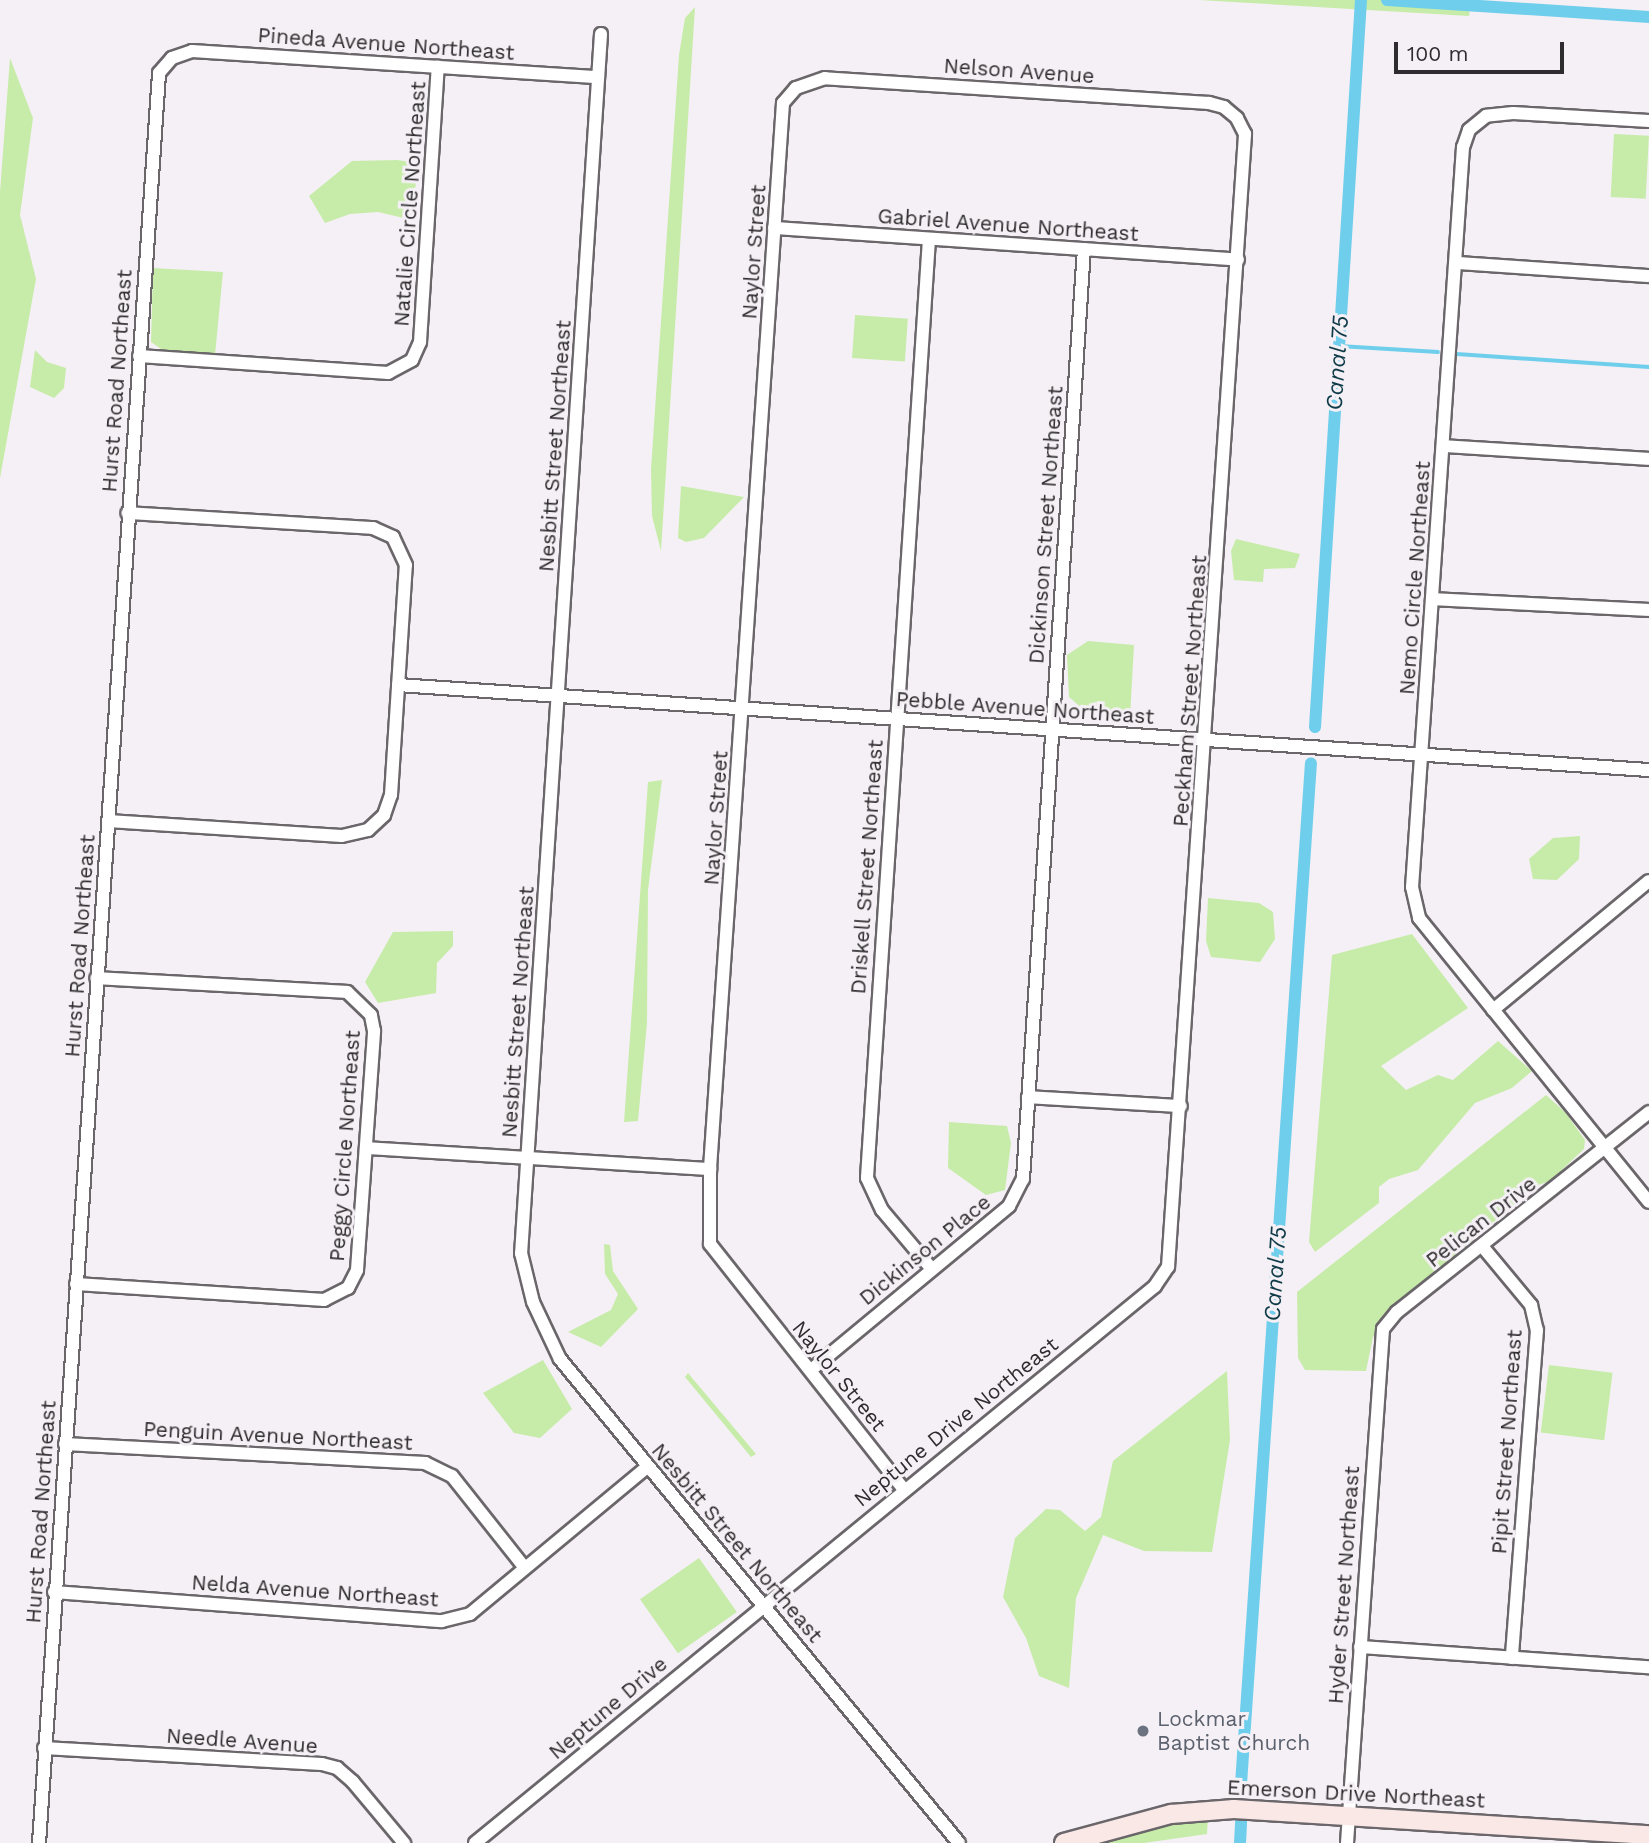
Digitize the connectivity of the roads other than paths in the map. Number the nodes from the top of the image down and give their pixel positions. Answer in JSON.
{"nodes":[{"id":1,"x":601,"y":34,"type":"dead end"},
{"id":2,"x":173,"y":58,"type":"joint"},
{"id":3,"x":438,"y":67,"type":"junction"},
{"id":4,"x":598,"y":77,"type":"junction"},
{"id":5,"x":796,"y":88,"type":"joint"},
{"id":6,"x":1237,"y":118,"type":"joint"},
{"id":7,"x":1649,"y":121,"type":"edge"},
{"id":8,"x":774,"y":228,"type":"junction"},
{"id":9,"x":929,"y":239,"type":"junction"},
{"id":10,"x":1084,"y":250,"type":"junction"},
{"id":11,"x":1238,"y":260,"type":"junction"},
{"id":12,"x":1457,"y":263,"type":"junction"},
{"id":13,"x":1649,"y":276,"type":"edge"},
{"id":14,"x":139,"y":356,"type":"junction"},
{"id":15,"x":1443,"y":446,"type":"junction"},
{"id":16,"x":1649,"y":459,"type":"edge"},
{"id":17,"x":127,"y":513,"type":"junction"},
{"id":18,"x":1432,"y":600,"type":"junction"},
{"id":19,"x":1649,"y":610,"type":"edge"},
{"id":20,"x":398,"y":685,"type":"junction"},
{"id":21,"x":558,"y":695,"type":"junction"},
{"id":22,"x":743,"y":707,"type":"junction"},
{"id":23,"x":896,"y":718,"type":"junction"},
{"id":24,"x":1052,"y":729,"type":"junction"},
{"id":25,"x":1207,"y":739,"type":"junction"},
{"id":26,"x":1422,"y":753,"type":"junction"},
{"id":27,"x":1649,"y":770,"type":"edge"},
{"id":28,"x":108,"y":821,"type":"junction"},
{"id":29,"x":1649,"y":881,"type":"edge"},
{"id":30,"x":96,"y":978,"type":"junction"},
{"id":31,"x":1493,"y":1010,"type":"junction"},
{"id":32,"x":1028,"y":1097,"type":"junction"},
{"id":33,"x":1181,"y":1106,"type":"junction"},
{"id":34,"x":1649,"y":1112,"type":"edge"},
{"id":35,"x":366,"y":1147,"type":"junction"},
{"id":36,"x":1605,"y":1148,"type":"junction"},
{"id":37,"x":527,"y":1159,"type":"junction"},
{"id":38,"x":710,"y":1169,"type":"junction"},
{"id":39,"x":1649,"y":1202,"type":"edge"},
{"id":40,"x":1482,"y":1246,"type":"junction"},
{"id":41,"x":1168,"y":1267,"type":"joint"},
{"id":42,"x":931,"y":1268,"type":"junction"},
{"id":43,"x":76,"y":1284,"type":"junction"},
{"id":44,"x":1383,"y":1329,"type":"joint"},
{"id":45,"x":811,"y":1370,"type":"junction"},
{"id":46,"x":65,"y":1444,"type":"junction"},
{"id":47,"x":647,"y":1467,"type":"junction"},
{"id":48,"x":903,"y":1488,"type":"junction"},
{"id":49,"x":525,"y":1568,"type":"junction"},
{"id":50,"x":54,"y":1592,"type":"junction"},
{"id":51,"x":765,"y":1603,"type":"junction"},
{"id":52,"x":1360,"y":1647,"type":"junction"},
{"id":53,"x":1512,"y":1658,"type":"junction"},
{"id":54,"x":1649,"y":1667,"type":"edge"},
{"id":55,"x":44,"y":1748,"type":"junction"},
{"id":56,"x":1349,"y":1814,"type":"junction"},
{"id":57,"x":1649,"y":1835,"type":"edge"},
{"id":58,"x":39,"y":1843,"type":"edge"},
{"id":59,"x":404,"y":1843,"type":"edge"},
{"id":60,"x":475,"y":1843,"type":"edge"},
{"id":61,"x":959,"y":1843,"type":"edge"},
{"id":62,"x":1065,"y":1843,"type":"edge"},
{"id":63,"x":1347,"y":1843,"type":"edge"}],
"edges":[{"from":1,"to":4,"type":"street","name":"Nesbitt Street Northeast"},
{"from":2,"to":3,"type":"street","name":"Pineda Avenue Northeast"},
{"from":2,"to":14,"type":"street","name":"Hurst Road Northeast"},
{"from":3,"to":4,"type":"street","name":"Pineda Avenue Northeast"},
{"from":3,"to":14,"type":"street","name":"Natalie Circle Northeast"},
{"from":4,"to":21,"type":"street","name":"Nesbitt Street Northeast"},
{"from":5,"to":6,"type":"street","name":"Nelson Avenue"},
{"from":5,"to":8,"type":"street","name":"Naylor Street"},
{"from":6,"to":11,"type":"street","name":"Peckham Street Northeast"},
{"from":7,"to":12,"type":"street","name":"Nemo Circle Northeast"},
{"from":8,"to":9,"type":"street","name":"Gabriel Avenue Northeast"},
{"from":8,"to":22,"type":"street","name":"Naylor Street"},
{"from":9,"to":10,"type":"street","name":"Gabriel Avenue Northeast"},
{"from":9,"to":23,"type":"street","name":"Driskell Street Northeast"},
{"from":10,"to":11,"type":"street","name":"Gabriel Avenue Northeast"},
{"from":10,"to":24,"type":"street","name":"Dickinson Street Northeast"},
{"from":11,"to":25,"type":"street","name":"Peckham Street Northeast"},
{"from":12,"to":13,"type":"street"},
{"from":12,"to":15,"type":"street","name":"Nemo Circle Northeast"},
{"from":14,"to":17,"type":"street","name":"Hurst Road Northeast"},
{"from":15,"to":16,"type":"street"},
{"from":15,"to":18,"type":"street","name":"Nemo Circle Northeast"},
{"from":17,"to":20,"type":"street"},
{"from":17,"to":28,"type":"street","name":"Hurst Road Northeast"},
{"from":18,"to":19,"type":"street"},
{"from":18,"to":26,"type":"street","name":"Nemo Circle Northeast"},
{"from":20,"to":21,"type":"street","name":"Pebble Avenue Northeast"},
{"from":20,"to":28,"type":"street"},
{"from":21,"to":22,"type":"street","name":"Pebble Avenue Northeast"},
{"from":21,"to":37,"type":"street","name":"Nesbitt Street Northeast"},
{"from":22,"to":23,"type":"street","name":"Pebble Avenue Northeast"},
{"from":22,"to":38,"type":"street","name":"Naylor Street"},
{"from":23,"to":24,"type":"street","name":"Pebble Avenue Northeast"},
{"from":23,"to":42,"type":"street","name":"Driskell Street Northeast"},
{"from":24,"to":25,"type":"street","name":"Pebble Avenue Northeast"},
{"from":24,"to":32,"type":"street","name":"Dickinson Street Northeast"},
{"from":25,"to":26,"type":"street","name":"Pebble Avenue Northeast"},
{"from":25,"to":33,"type":"street","name":"Peckham Street Northeast"},
{"from":26,"to":27,"type":"street","name":"Pebble Avenue Northeast"},
{"from":26,"to":31,"type":"street","name":"Nemo Circle Northeast"},
{"from":28,"to":30,"type":"street","name":"Hurst Road Northeast"},
{"from":29,"to":31,"type":"street"},
{"from":30,"to":35,"type":"street","name":"Peggy Circle Northeast"},
{"from":30,"to":43,"type":"street","name":"Hurst Road Northeast"},
{"from":31,"to":36,"type":"street","name":"Nemo Circle Northeast"},
{"from":32,"to":33,"type":"street"},
{"from":32,"to":42,"type":"street","name":"Dickinson Place"},
{"from":33,"to":41,"type":"street","name":"Peckham Street Northeast"},
{"from":34,"to":36,"type":"street","name":"Pelican Drive"},
{"from":35,"to":37,"type":"street"},
{"from":35,"to":43,"type":"street","name":"Peggy Circle Northeast"},
{"from":36,"to":39,"type":"street","name":"Nemo Circle Northeast"},
{"from":36,"to":40,"type":"street","name":"Pelican Drive"},
{"from":37,"to":38,"type":"street"},
{"from":37,"to":47,"type":"street","name":"Nesbitt Street Northeast"},
{"from":38,"to":45,"type":"street","name":"Naylor Street"},
{"from":40,"to":44,"type":"street","name":"Pelican Drive"},
{"from":40,"to":53,"type":"street","name":"Pipit Street Northeast"},
{"from":41,"to":48,"type":"street","name":"Neptune Drive Northeast"},
{"from":42,"to":45,"type":"street","name":"Dickinson Place"},
{"from":43,"to":46,"type":"street","name":"Hurst Road Northeast"},
{"from":44,"to":52,"type":"street","name":"Hyder Street Northeast"},
{"from":45,"to":48,"type":"street","name":"Naylor Street"},
{"from":46,"to":49,"type":"street","name":"Penguin Avenue Northeast"},
{"from":46,"to":50,"type":"street","name":"Hurst Road Northeast"},
{"from":47,"to":49,"type":"street","name":"Nelda Avenue Northeast"},
{"from":47,"to":51,"type":"street","name":"Nesbitt Street Northeast"},
{"from":48,"to":51,"type":"street","name":"Neptune Drive Northeast"},
{"from":49,"to":50,"type":"street","name":"Nelda Avenue Northeast"},
{"from":50,"to":55,"type":"street","name":"Hurst Road Northeast"},
{"from":51,"to":60,"type":"street","name":"Neptune Drive"},
{"from":51,"to":61,"type":"street","name":"Nesbitt Street Northeast"},
{"from":52,"to":53,"type":"street"},
{"from":52,"to":56,"type":"street","name":"Hyder Street Northeast"},
{"from":53,"to":54,"type":"street"},
{"from":55,"to":58,"type":"street","name":"Hurst Road Northeast"},
{"from":55,"to":59,"type":"street","name":"Needle Avenue"},
{"from":56,"to":57,"type":"street","name":"Emerson Drive Northeast"},
{"from":56,"to":62,"type":"street","name":"Emerson Drive Northeast"},
{"from":56,"to":63,"type":"street","name":"Hyder Street Northeast"}]}
